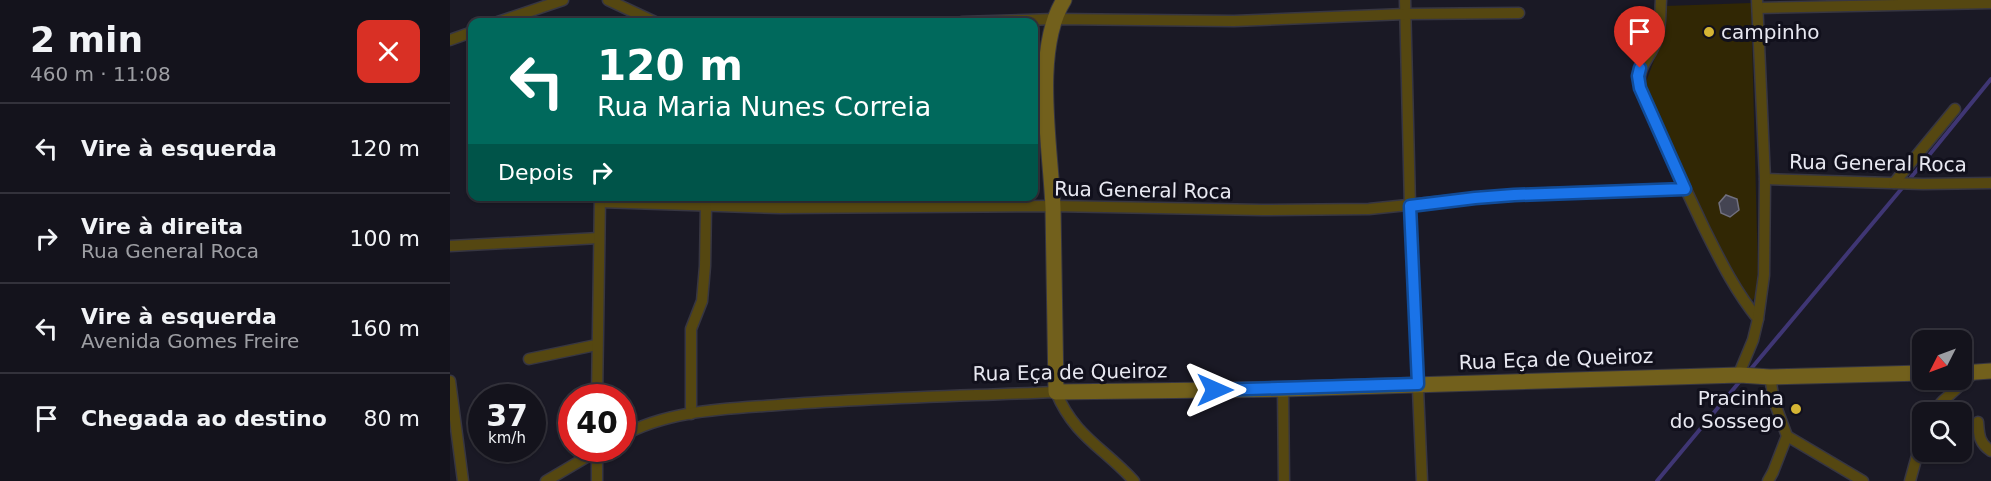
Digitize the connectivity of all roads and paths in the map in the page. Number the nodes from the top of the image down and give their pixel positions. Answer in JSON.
{"nodes":[{"id":1,"x":563,"y":0,"type":"edge"},
{"id":2,"x":608,"y":0,"type":"edge"},
{"id":3,"x":1405,"y":0,"type":"edge"},
{"id":4,"x":1661,"y":0,"type":"edge"},
{"id":5,"x":1934,"y":2,"type":"edge"},
{"id":6,"x":1991,"y":3,"type":"edge"},
{"id":7,"x":1757,"y":4,"type":"edge"},
{"id":8,"x":1850,"y":4,"type":"edge"},
{"id":9,"x":1059,"y":7,"type":"edge"},
{"id":10,"x":1519,"y":12,"type":"dead end"},
{"id":11,"x":1405,"y":14,"type":"junction"},
{"id":12,"x":510,"y":18,"type":"edge"},
{"id":13,"x":646,"y":18,"type":"edge"},
{"id":14,"x":988,"y":18,"type":"edge"},
{"id":15,"x":468,"y":33,"type":"edge"},
{"id":16,"x":450,"y":40,"type":"edge"},
{"id":17,"x":1955,"y":109,"type":"dead end"},
{"id":18,"x":1765,"y":178,"type":"junction"},
{"id":19,"x":1897,"y":183,"type":"junction"},
{"id":20,"x":1991,"y":183,"type":"edge"},
{"id":21,"x":1685,"y":189,"type":"junction"},
{"id":22,"x":600,"y":201,"type":"edge"},
{"id":23,"x":630,"y":201,"type":"edge"},
{"id":24,"x":706,"y":206,"type":"junction"},
{"id":25,"x":1053,"y":206,"type":"junction"},
{"id":26,"x":1410,"y":206,"type":"junction"},
{"id":27,"x":599,"y":238,"type":"junction"},
{"id":28,"x":450,"y":246,"type":"edge"},
{"id":29,"x":1758,"y":319,"type":"junction"},
{"id":30,"x":596,"y":345,"type":"junction"},
{"id":31,"x":529,"y":359,"type":"dead end"},
{"id":32,"x":1991,"y":371,"type":"edge"},
{"id":33,"x":1972,"y":372,"type":"edge"},
{"id":34,"x":1912,"y":373,"type":"edge"},
{"id":35,"x":1739,"y":375,"type":"junction"},
{"id":36,"x":1763,"y":376,"type":"junction"},
{"id":37,"x":450,"y":381,"type":"edge"},
{"id":38,"x":597,"y":384,"type":"edge"},
{"id":39,"x":1418,"y":384,"type":"junction"},
{"id":40,"x":1283,"y":389,"type":"junction"},
{"id":41,"x":1953,"y":390,"type":"edge"},
{"id":42,"x":1056,"y":392,"type":"junction"},
{"id":43,"x":1942,"y":402,"type":"edge"},
{"id":44,"x":691,"y":414,"type":"junction"},
{"id":45,"x":1978,"y":422,"type":"dead end"},
{"id":46,"x":636,"y":429,"type":"edge"},
{"id":47,"x":1787,"y":436,"type":"junction"},
{"id":48,"x":1991,"y":451,"type":"edge"},
{"id":49,"x":577,"y":462,"type":"edge"},
{"id":50,"x":598,"y":462,"type":"edge"},
{"id":51,"x":1915,"y":462,"type":"edge"},
{"id":52,"x":463,"y":481,"type":"edge"},
{"id":53,"x":546,"y":481,"type":"edge"},
{"id":54,"x":597,"y":481,"type":"edge"},
{"id":55,"x":1134,"y":481,"type":"edge"},
{"id":56,"x":1284,"y":481,"type":"edge"},
{"id":57,"x":1422,"y":481,"type":"edge"},
{"id":58,"x":1768,"y":481,"type":"edge"},
{"id":59,"x":1863,"y":481,"type":"edge"},
{"id":60,"x":1910,"y":481,"type":"edge"}],
"edges":[{"from":1,"to":12,"type":"street"},
{"from":2,"to":13,"type":"street"},
{"from":3,"to":11,"type":"street"},
{"from":4,"to":21,"type":"street"},
{"from":5,"to":6,"type":"street"},
{"from":5,"to":8,"type":"street"},
{"from":7,"to":8,"type":"street"},
{"from":7,"to":18,"type":"street"},
{"from":9,"to":11,"type":"street"},
{"from":9,"to":14,"type":"street"},
{"from":9,"to":25,"type":"street"},
{"from":10,"to":11,"type":"street"},
{"from":11,"to":26,"type":"street"},
{"from":15,"to":16,"type":"street"},
{"from":17,"to":19,"type":"street"},
{"from":18,"to":19,"type":"street","name":"Rua General Roca"},
{"from":18,"to":29,"type":"street"},
{"from":19,"to":20,"type":"street","name":"Rua General Roca"},
{"from":21,"to":26,"type":"street","name":"Rua General Roca"},
{"from":21,"to":29,"type":"street"},
{"from":22,"to":27,"type":"street"},
{"from":23,"to":24,"type":"street","name":"Rua General Roca"},
{"from":24,"to":25,"type":"street","name":"Rua General Roca"},
{"from":24,"to":44,"type":"street"},
{"from":25,"to":26,"type":"street","name":"Rua General Roca"},
{"from":25,"to":42,"type":"street"},
{"from":26,"to":39,"type":"street"},
{"from":27,"to":28,"type":"street"},
{"from":27,"to":30,"type":"street"},
{"from":29,"to":35,"type":"street"},
{"from":30,"to":31,"type":"street"},
{"from":30,"to":38,"type":"street"},
{"from":32,"to":33,"type":"street"},
{"from":34,"to":36,"type":"street"},
{"from":35,"to":36,"type":"street","name":"Rua Eça de Queiroz"},
{"from":35,"to":39,"type":"street","name":"Rua Eça de Queiroz"},
{"from":36,"to":47,"type":"street"},
{"from":37,"to":52,"type":"street"},
{"from":39,"to":40,"type":"street","name":"Rua Eça de Queiroz"},
{"from":39,"to":57,"type":"street"},
{"from":40,"to":42,"type":"street","name":"Rua Eça de Queiroz"},
{"from":40,"to":56,"type":"street"},
{"from":41,"to":43,"type":"street"},
{"from":42,"to":44,"type":"street","name":"Rua Eça de Queiroz"},
{"from":42,"to":55,"type":"street"},
{"from":44,"to":46,"type":"street","name":"Rua Eça de Queiroz"},
{"from":45,"to":48,"type":"street"},
{"from":47,"to":58,"type":"street"},
{"from":47,"to":59,"type":"street"},
{"from":49,"to":53,"type":"street"},
{"from":50,"to":54,"type":"street"},
{"from":51,"to":60,"type":"street"}]}
